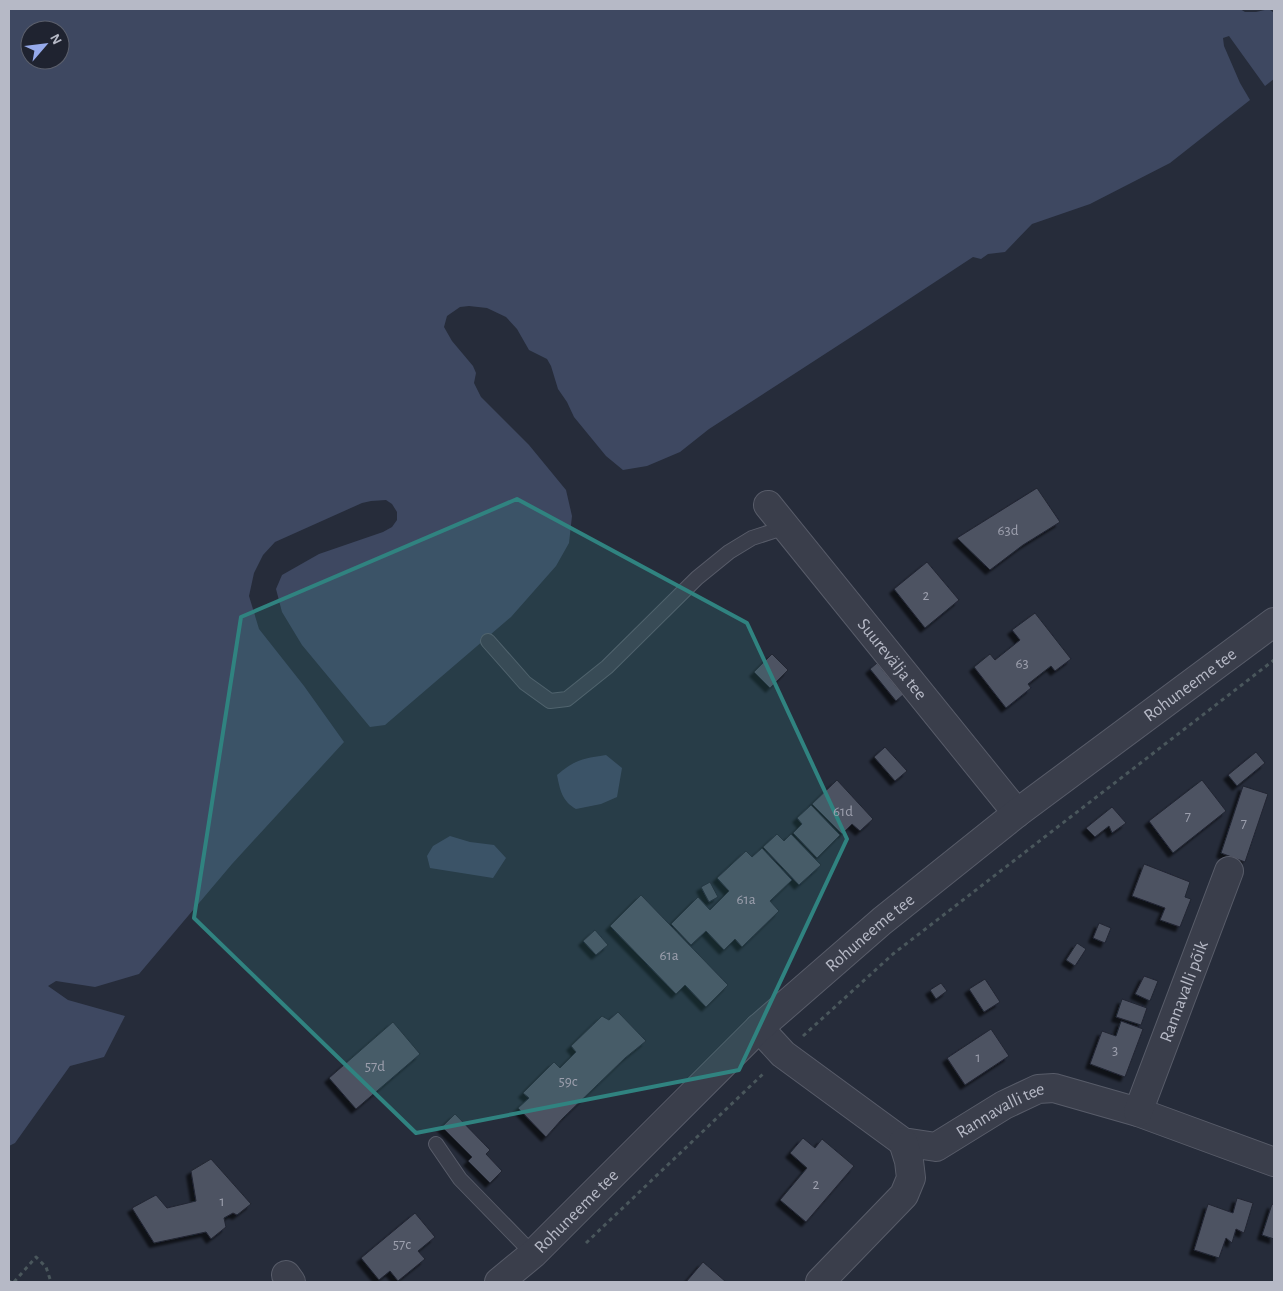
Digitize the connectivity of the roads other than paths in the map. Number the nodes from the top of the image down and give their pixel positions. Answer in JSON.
{"nodes":[{"id":1,"x":768,"y":505,"type":"dead end"},
{"id":2,"x":786,"y":527,"type":"junction"},
{"id":3,"x":1274,"y":622,"type":"edge"},
{"id":4,"x":488,"y":641,"type":"dead end"},
{"id":5,"x":1017,"y":813,"type":"junction"},
{"id":6,"x":1229,"y":871,"type":"dead end"},
{"id":7,"x":759,"y":1028,"type":"junction"},
{"id":8,"x":1138,"y":1112,"type":"junction"},
{"id":9,"x":903,"y":1142,"type":"junction"},
{"id":10,"x":436,"y":1144,"type":"dead end"},
{"id":11,"x":1274,"y":1162,"type":"edge"},
{"id":12,"x":533,"y":1254,"type":"junction"},
{"id":13,"x":499,"y":1282,"type":"edge"},
{"id":14,"x":820,"y":1282,"type":"edge"}],
"edges":[{"from":1,"to":2,"type":"street","name":"Suurevälja tee"},
{"from":2,"to":4,"type":"lane"},
{"from":2,"to":5,"type":"street","name":"Suurevälja tee"},
{"from":3,"to":5,"type":"street","name":"Rohuneeme tee"},
{"from":5,"to":7,"type":"street","name":"Rohuneeme tee"},
{"from":6,"to":8,"type":"street","name":"Rannavalli põik"},
{"from":7,"to":9,"type":"street","name":"Rannavalli tee"},
{"from":7,"to":12,"type":"street","name":"Rohuneeme tee"},
{"from":8,"to":9,"type":"street","name":"Rannavalli tee"},
{"from":8,"to":11,"type":"street","name":"Rannavalli tee"},
{"from":9,"to":14,"type":"street"},
{"from":10,"to":12,"type":"lane"},
{"from":12,"to":13,"type":"street","name":"Rohuneeme tee"}]}
